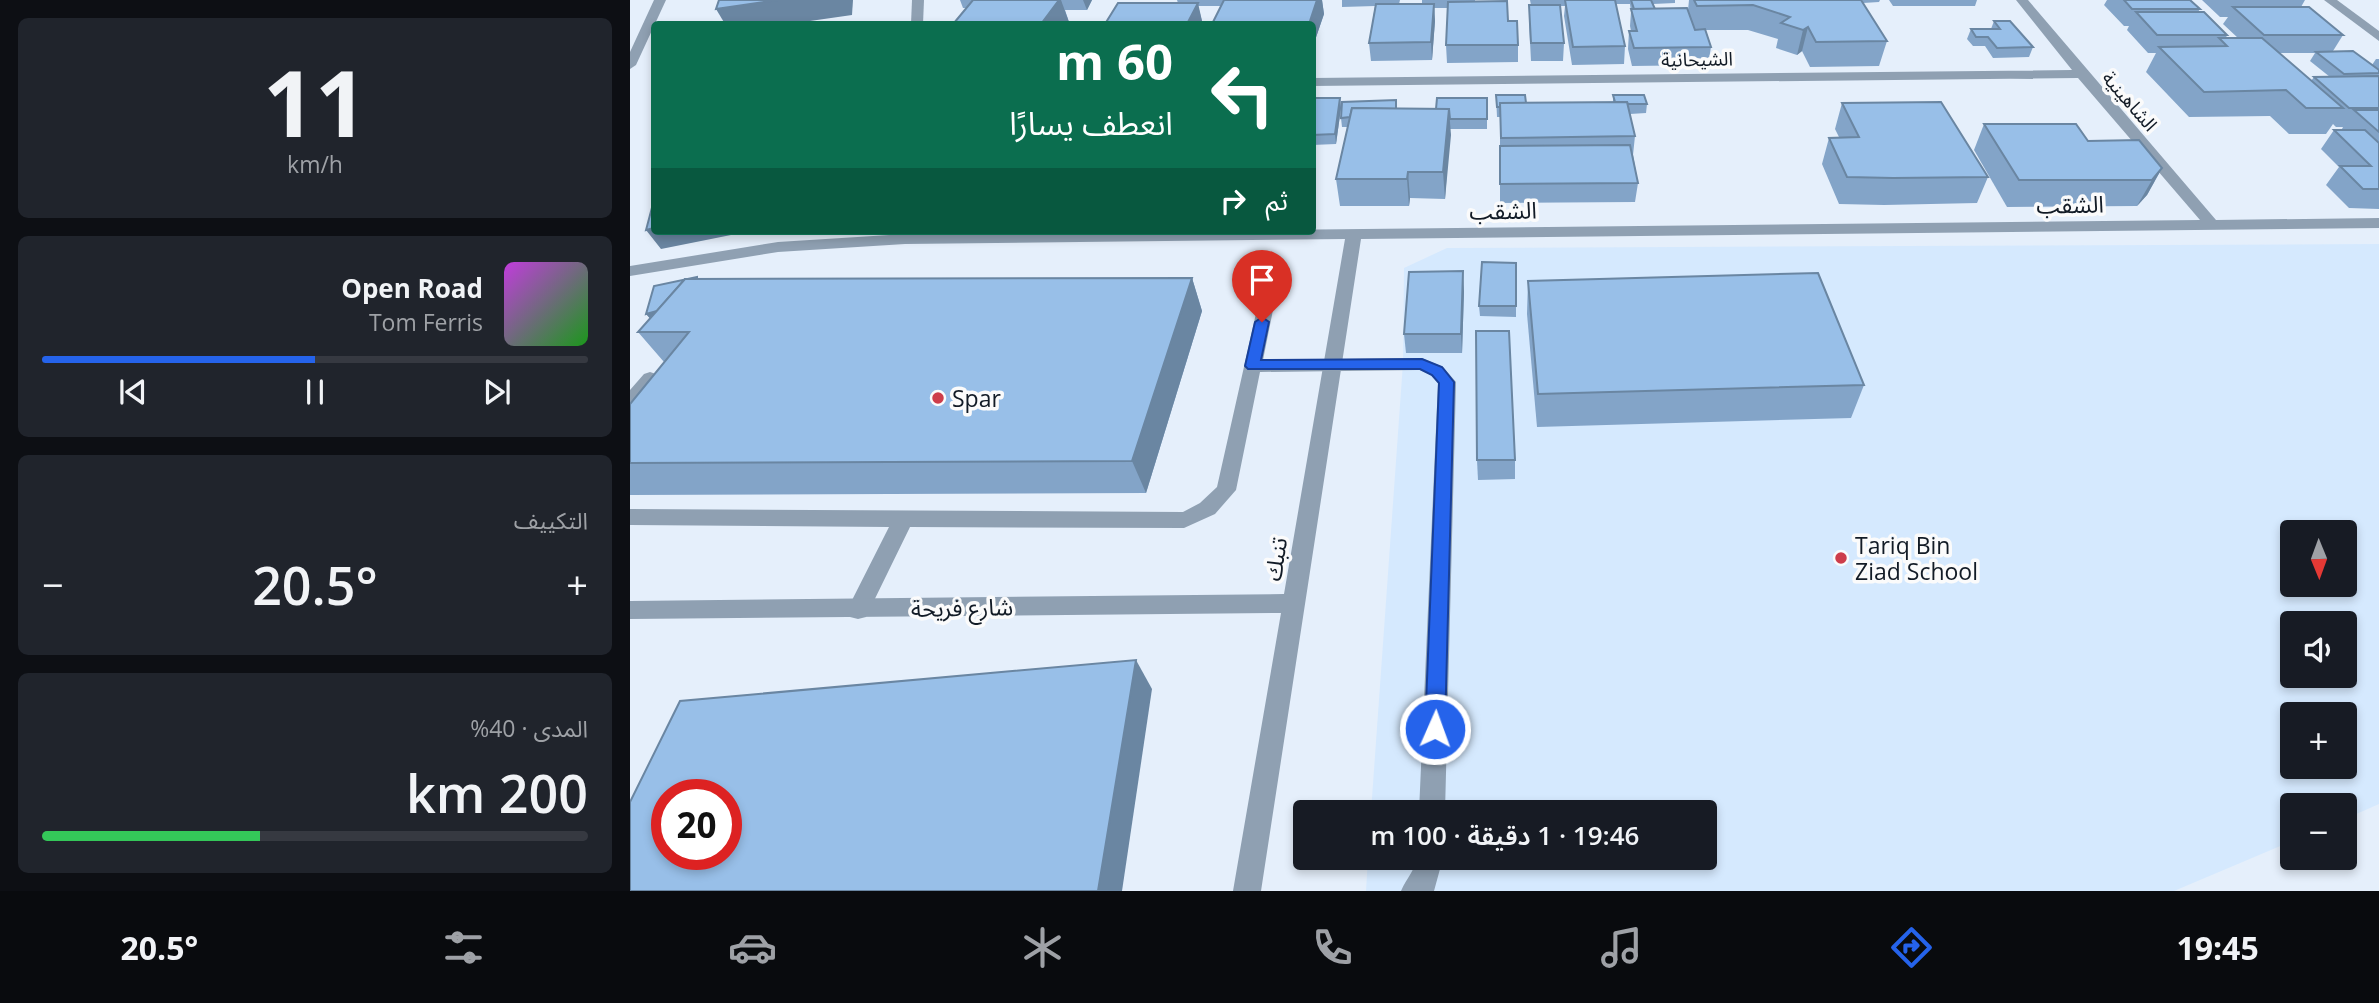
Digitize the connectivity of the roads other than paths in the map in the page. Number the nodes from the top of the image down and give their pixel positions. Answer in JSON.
{"nodes":[{"id":1,"x":660,"y":0,"type":"edge"},
{"id":2,"x":918,"y":0,"type":"edge"},
{"id":3,"x":2022,"y":0,"type":"edge"},
{"id":4,"x":2330,"y":0,"type":"edge"},
{"id":5,"x":917,"y":21,"type":"edge"},
{"id":6,"x":2379,"y":37,"type":"edge"},
{"id":7,"x":630,"y":65,"type":"edge"},
{"id":8,"x":2082,"y":74,"type":"junction"},
{"id":9,"x":1316,"y":82,"type":"edge"},
{"id":10,"x":2379,"y":223,"type":"edge"},
{"id":11,"x":2212,"y":225,"type":"junction"},
{"id":12,"x":1316,"y":234,"type":"edge"},
{"id":13,"x":1354,"y":234,"type":"junction"},
{"id":14,"x":905,"y":235,"type":"edge"},
{"id":15,"x":630,"y":271,"type":"edge"},
{"id":16,"x":1267,"y":300,"type":"dead end"},
{"id":17,"x":1335,"y":364,"type":"junction"},
{"id":18,"x":1253,"y":366,"type":"junction"},
{"id":19,"x":650,"y":378,"type":"edge"},
{"id":20,"x":630,"y":402,"type":"edge"},
{"id":21,"x":630,"y":517,"type":"edge"},
{"id":22,"x":904,"y":519,"type":"junction"},
{"id":23,"x":1295,"y":603,"type":"junction"},
{"id":24,"x":630,"y":610,"type":"edge"},
{"id":25,"x":858,"y":610,"type":"junction"},
{"id":26,"x":1432,"y":800,"type":"edge"},
{"id":27,"x":1427,"y":870,"type":"edge"},
{"id":28,"x":1247,"y":891,"type":"edge"},
{"id":29,"x":1415,"y":891,"type":"edge"}],
"edges":[{"from":1,"to":7,"type":"street"},
{"from":2,"to":5,"type":"street"},
{"from":3,"to":8,"type":"street","name":"الشاهينية"},
{"from":4,"to":6,"type":"street"},
{"from":8,"to":9,"type":"street","name":"الشيحانية"},
{"from":8,"to":11,"type":"street","name":"الشاهينية"},
{"from":10,"to":11,"type":"street","name":"الشقب"},
{"from":11,"to":13,"type":"street","name":"الشقب"},
{"from":12,"to":13,"type":"street","name":"الشقب"},
{"from":13,"to":17,"type":"street","name":"تنبك"},
{"from":14,"to":15,"type":"street","name":"الشقب"},
{"from":16,"to":18,"type":"street"},
{"from":17,"to":18,"type":"street"},
{"from":17,"to":23,"type":"street","name":"تنبك"},
{"from":17,"to":26,"type":"street"},
{"from":18,"to":22,"type":"street"},
{"from":19,"to":20,"type":"lane"},
{"from":21,"to":22,"type":"street"},
{"from":22,"to":25,"type":"street"},
{"from":23,"to":25,"type":"street","name":"شارع فريحة"},
{"from":23,"to":28,"type":"street","name":"تنبك"},
{"from":24,"to":25,"type":"street","name":"شارع فريحة"},
{"from":27,"to":29,"type":"street"}]}
